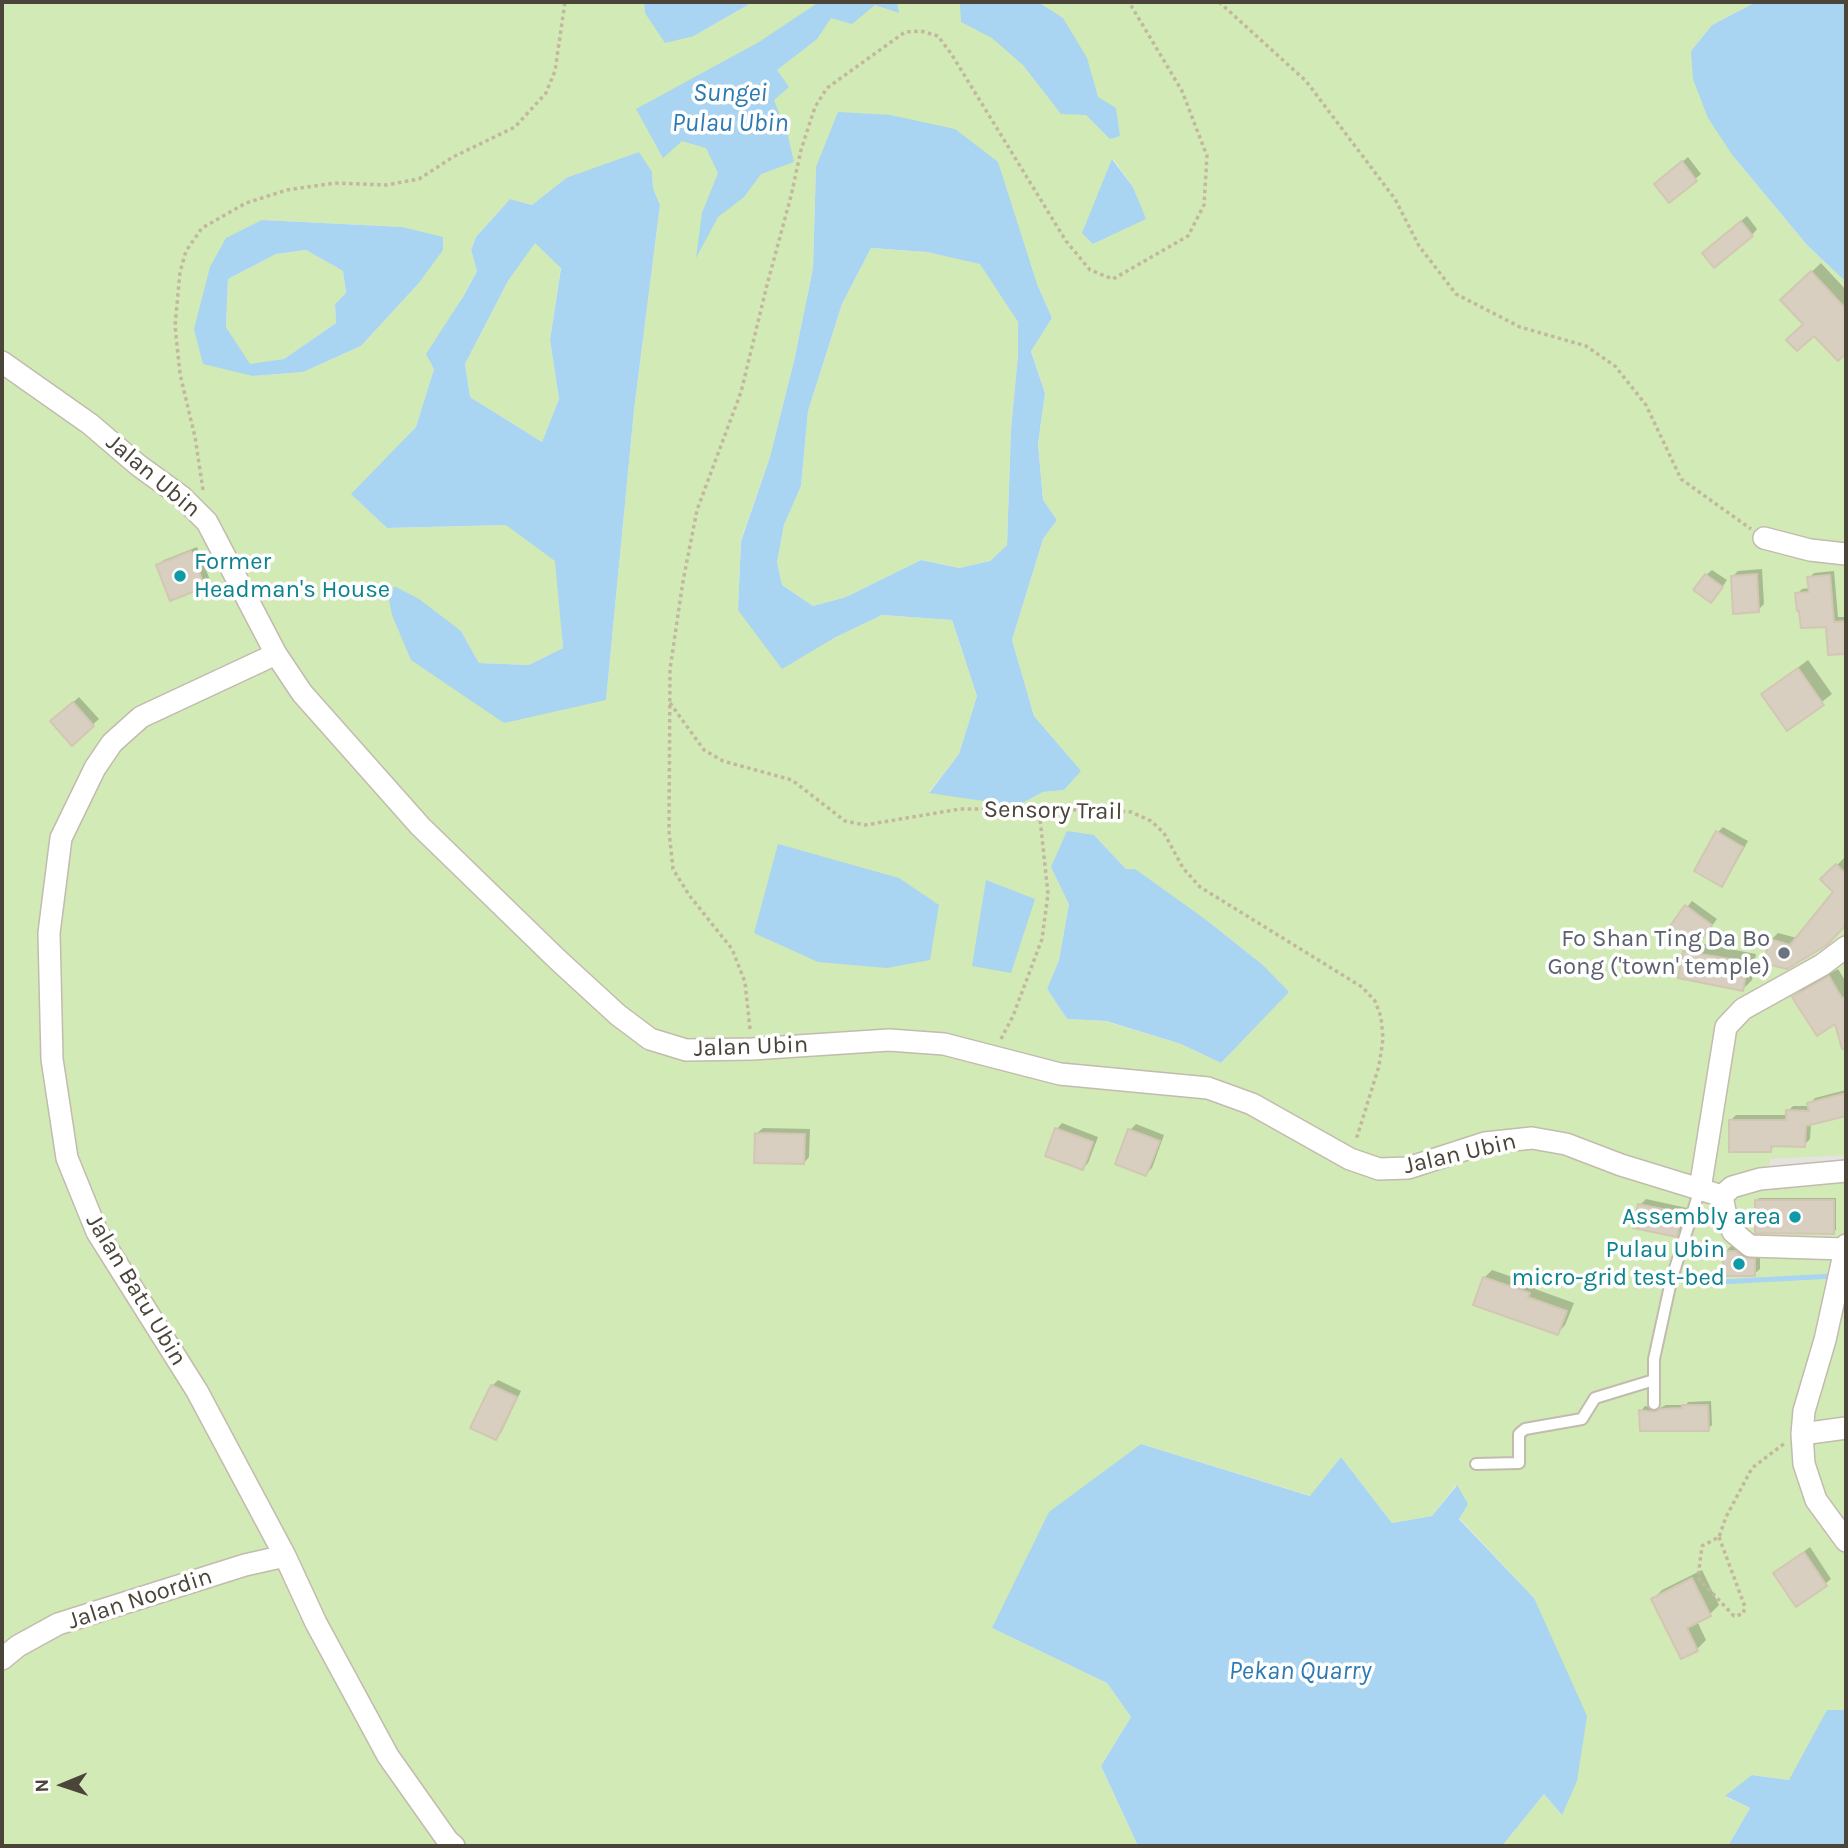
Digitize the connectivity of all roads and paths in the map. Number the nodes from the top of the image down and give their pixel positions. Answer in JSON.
{"nodes":[{"id":1,"x":565,"y":2,"type":"edge"},
{"id":2,"x":1129,"y":2,"type":"edge"},
{"id":3,"x":1219,"y":2,"type":"edge"},
{"id":4,"x":2,"y":362,"type":"edge"},
{"id":5,"x":207,"y":522,"type":"junction"},
{"id":6,"x":1765,"y":538,"type":"joint"},
{"id":7,"x":1846,"y":554,"type":"edge"},
{"id":8,"x":276,"y":654,"type":"junction"},
{"id":9,"x":669,"y":701,"type":"junction"},
{"id":10,"x":1039,"y":810,"type":"junction"},
{"id":11,"x":1846,"y":947,"type":"edge"},
{"id":12,"x":752,"y":1049,"type":"junction"},
{"id":13,"x":992,"y":1056,"type":"junction"},
{"id":14,"x":1350,"y":1159,"type":"junction"},
{"id":15,"x":1846,"y":1171,"type":"edge"},
{"id":16,"x":1700,"y":1189,"type":"junction"},
{"id":17,"x":1722,"y":1196,"type":"junction"},
{"id":18,"x":1845,"y":1247,"type":"edge"},
{"id":19,"x":1654,"y":1380,"type":"junction"},
{"id":20,"x":1654,"y":1404,"type":"dead end"},
{"id":21,"x":1846,"y":1429,"type":"edge"},
{"id":22,"x":1802,"y":1434,"type":"junction"},
{"id":23,"x":1476,"y":1464,"type":"dead end"},
{"id":24,"x":1719,"y":1537,"type":"junction"},
{"id":25,"x":1846,"y":1541,"type":"edge"},
{"id":26,"x":285,"y":1556,"type":"junction"},
{"id":27,"x":2,"y":1659,"type":"edge"},
{"id":28,"x":454,"y":1846,"type":"edge"}],
"edges":[{"from":1,"to":5,"type":"path"},
{"from":2,"to":9,"type":"path"},
{"from":3,"to":6,"type":"path"},
{"from":4,"to":5,"type":"street","name":"Jalan Ubin"},
{"from":5,"to":8,"type":"street","name":"Jalan Ubin"},
{"from":6,"to":7,"type":"street"},
{"from":8,"to":12,"type":"street","name":"Jalan Ubin"},
{"from":8,"to":26,"type":"street","name":"Jalan Batu Ubin"},
{"from":9,"to":10,"type":"path","name":"Sensory Trail"},
{"from":9,"to":12,"type":"path"},
{"from":10,"to":13,"type":"path"},
{"from":10,"to":14,"type":"path","name":"Sensory Trail"},
{"from":11,"to":16,"type":"street"},
{"from":12,"to":13,"type":"street","name":"Jalan Ubin"},
{"from":13,"to":14,"type":"street","name":"Jalan Ubin"},
{"from":14,"to":16,"type":"street","name":"Jalan Ubin"},
{"from":15,"to":17,"type":"street"},
{"from":16,"to":17,"type":"street","name":"Jalan Ubin"},
{"from":16,"to":19,"type":"lane"},
{"from":17,"to":18,"type":"street"},
{"from":18,"to":22,"type":"street"},
{"from":19,"to":20,"type":"lane"},
{"from":19,"to":23,"type":"lane"},
{"from":21,"to":22,"type":"street"},
{"from":22,"to":24,"type":"path"},
{"from":22,"to":25,"type":"street"},
{"from":24,"to":24,"type":"path"},
{"from":26,"to":27,"type":"street","name":"Jalan Noordin"},
{"from":26,"to":28,"type":"street","name":"Jalan Batu Ubin"}]}
